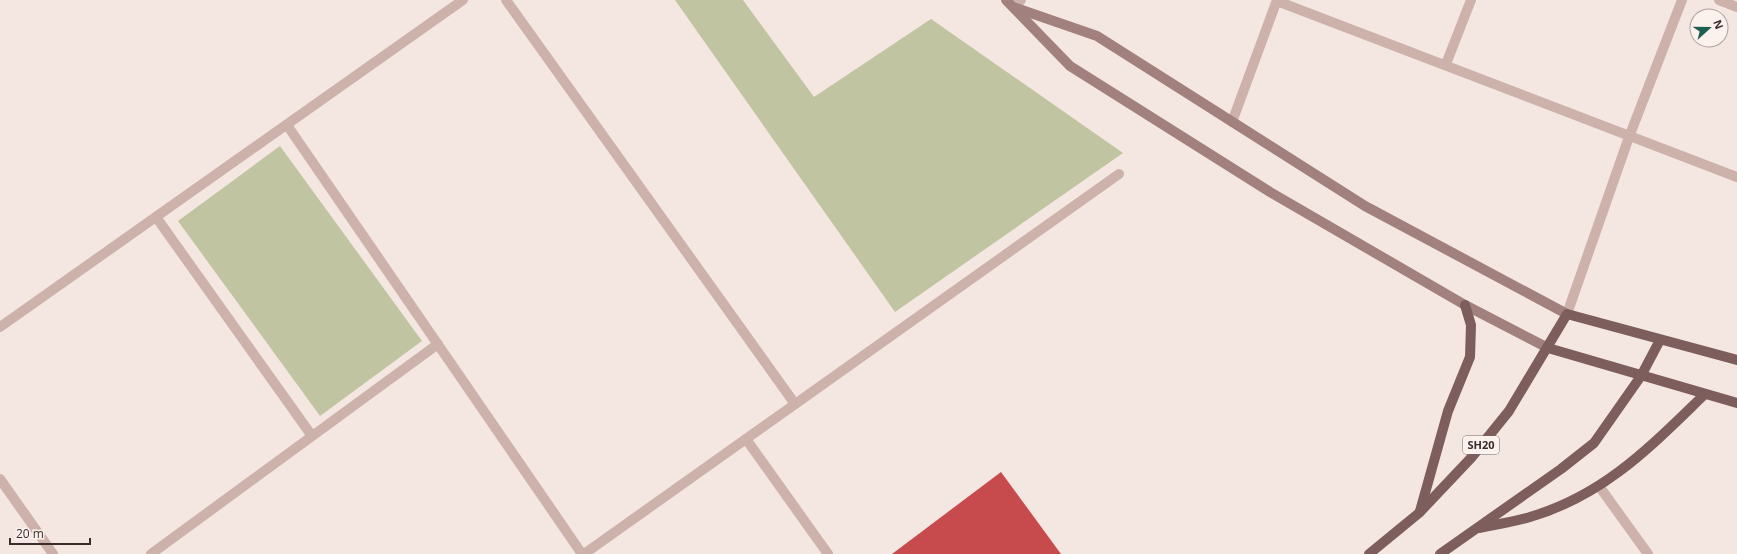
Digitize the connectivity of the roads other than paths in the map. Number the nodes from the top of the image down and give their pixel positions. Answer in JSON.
{"nodes":[{"id":1,"x":463,"y":0,"type":"edge"},
{"id":2,"x":506,"y":0,"type":"edge"},
{"id":3,"x":1006,"y":0,"type":"edge"},
{"id":4,"x":1277,"y":0,"type":"edge"},
{"id":5,"x":1471,"y":0,"type":"edge"},
{"id":6,"x":1682,"y":0,"type":"edge"},
{"id":7,"x":1719,"y":0,"type":"edge"},
{"id":8,"x":1017,"y":3,"type":"edge"},
{"id":9,"x":1737,"y":7,"type":"edge"},
{"id":10,"x":1446,"y":64,"type":"junction"},
{"id":11,"x":1232,"y":122,"type":"junction"},
{"id":12,"x":286,"y":125,"type":"junction"},
{"id":13,"x":1629,"y":136,"type":"junction"},
{"id":14,"x":1119,"y":174,"type":"dead end"},
{"id":15,"x":1737,"y":177,"type":"edge"},
{"id":16,"x":156,"y":217,"type":"junction"},
{"id":17,"x":1465,"y":305,"type":"junction"},
{"id":18,"x":1567,"y":314,"type":"junction"},
{"id":19,"x":0,"y":327,"type":"edge"},
{"id":20,"x":1660,"y":340,"type":"junction"},
{"id":21,"x":438,"y":344,"type":"junction"},
{"id":22,"x":1548,"y":348,"type":"junction"},
{"id":23,"x":1737,"y":360,"type":"edge"},
{"id":24,"x":1641,"y":376,"type":"junction"},
{"id":25,"x":1705,"y":394,"type":"junction"},
{"id":26,"x":1737,"y":403,"type":"edge"},
{"id":27,"x":795,"y":404,"type":"junction"},
{"id":28,"x":312,"y":436,"type":"junction"},
{"id":29,"x":746,"y":439,"type":"junction"},
{"id":30,"x":0,"y":479,"type":"edge"},
{"id":31,"x":1599,"y":486,"type":"junction"},
{"id":32,"x":1419,"y":513,"type":"junction"},
{"id":33,"x":1475,"y":528,"type":"junction"},
{"id":34,"x":53,"y":554,"type":"edge"},
{"id":35,"x":151,"y":554,"type":"edge"},
{"id":36,"x":583,"y":554,"type":"edge"},
{"id":37,"x":828,"y":554,"type":"edge"},
{"id":38,"x":1369,"y":554,"type":"edge"},
{"id":39,"x":1440,"y":554,"type":"edge"},
{"id":40,"x":1648,"y":554,"type":"edge"}],
"edges":[{"from":1,"to":12,"type":"street"},
{"from":2,"to":27,"type":"street"},
{"from":3,"to":8,"type":"main road"},
{"from":4,"to":10,"type":"street"},
{"from":4,"to":11,"type":"street"},
{"from":5,"to":10,"type":"street"},
{"from":6,"to":13,"type":"street"},
{"from":7,"to":9,"type":"street"},
{"from":8,"to":11,"type":"main road"},
{"from":8,"to":17,"type":"main road"},
{"from":10,"to":13,"type":"street"},
{"from":11,"to":18,"type":"main road"},
{"from":12,"to":16,"type":"street"},
{"from":12,"to":21,"type":"street"},
{"from":13,"to":15,"type":"street"},
{"from":13,"to":18,"type":"street"},
{"from":14,"to":27,"type":"street"},
{"from":16,"to":19,"type":"street"},
{"from":16,"to":28,"type":"street"},
{"from":17,"to":22,"type":"main road"},
{"from":17,"to":32,"type":"main road"},
{"from":18,"to":20,"type":"main road"},
{"from":18,"to":22,"type":"main road","number":"SH20"},
{"from":20,"to":23,"type":"main road"},
{"from":20,"to":24,"type":"main road"},
{"from":21,"to":28,"type":"street"},
{"from":21,"to":36,"type":"street"},
{"from":22,"to":24,"type":"main road"},
{"from":22,"to":32,"type":"main road","number":"SH20"},
{"from":24,"to":25,"type":"main road"},
{"from":24,"to":33,"type":"main road"},
{"from":25,"to":26,"type":"main road"},
{"from":25,"to":31,"type":"main road"},
{"from":27,"to":29,"type":"street"},
{"from":28,"to":35,"type":"street"},
{"from":29,"to":36,"type":"street"},
{"from":29,"to":37,"type":"street"},
{"from":30,"to":34,"type":"street"},
{"from":31,"to":33,"type":"main road"},
{"from":31,"to":40,"type":"street"},
{"from":32,"to":38,"type":"main road","number":"SH20"},
{"from":33,"to":39,"type":"main road"}]}
